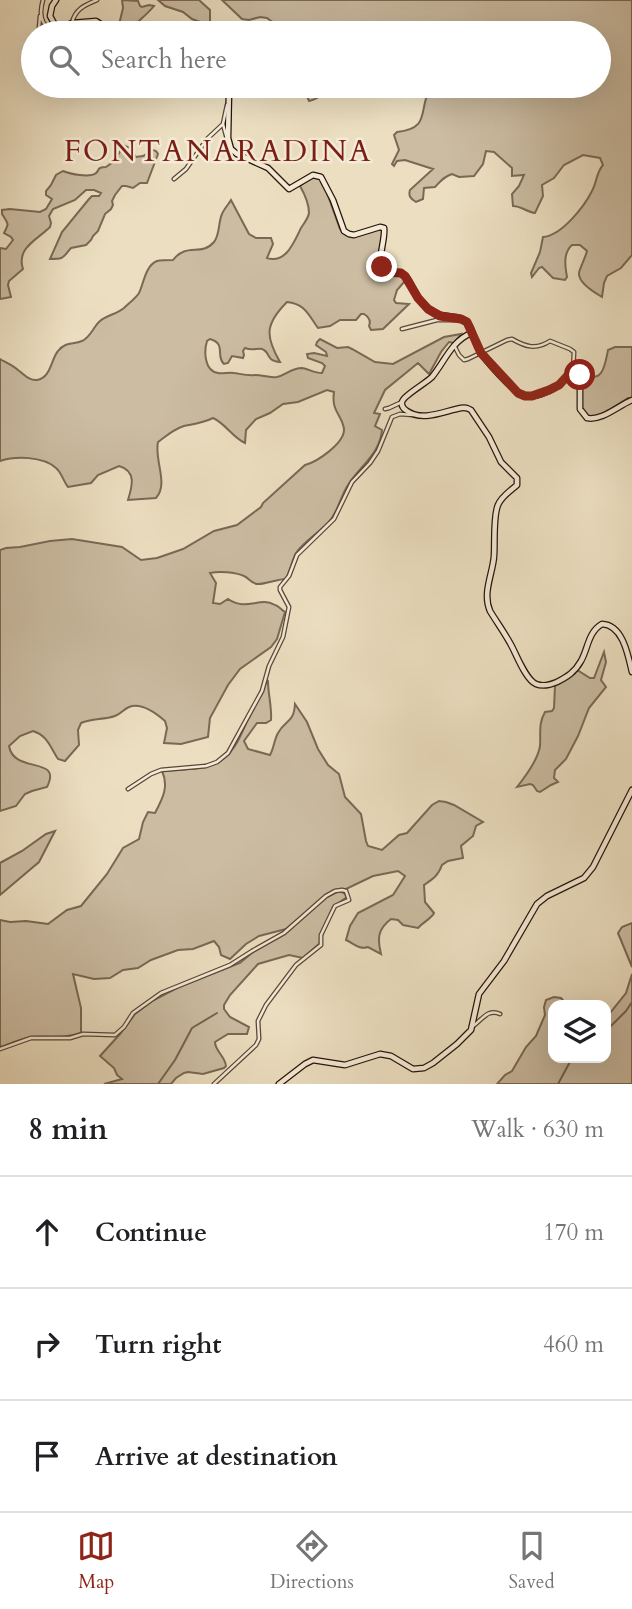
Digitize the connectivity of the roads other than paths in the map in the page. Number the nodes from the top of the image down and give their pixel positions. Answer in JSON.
{"nodes":[{"id":1,"x":43,"y":0,"type":"edge"},
{"id":2,"x":56,"y":0,"type":"edge"},
{"id":3,"x":97,"y":0,"type":"edge"},
{"id":4,"x":40,"y":16,"type":"junction"},
{"id":5,"x":39,"y":21,"type":"edge"},
{"id":6,"x":42,"y":21,"type":"edge"},
{"id":7,"x":52,"y":21,"type":"edge"},
{"id":8,"x":72,"y":21,"type":"edge"},
{"id":9,"x":228,"y":98,"type":"edge"},
{"id":10,"x":228,"y":102,"type":"junction"},
{"id":11,"x":223,"y":124,"type":"junction"},
{"id":12,"x":228,"y":144,"type":"junction"},
{"id":13,"x":174,"y":179,"type":"dead end"},
{"id":14,"x":461,"y":319,"type":"junction"},
{"id":15,"x":402,"y":329,"type":"dead end"},
{"id":16,"x":471,"y":333,"type":"junction"},
{"id":17,"x":454,"y":345,"type":"junction"},
{"id":18,"x":481,"y":353,"type":"junction"},
{"id":19,"x":573,"y":371,"type":"junction"},
{"id":20,"x":632,"y":400,"type":"edge"},
{"id":21,"x":402,"y":402,"type":"junction"},
{"id":22,"x":385,"y":409,"type":"dead end"},
{"id":23,"x":415,"y":414,"type":"junction"},
{"id":24,"x":632,"y":672,"type":"edge"},
{"id":25,"x":128,"y":789,"type":"dead end"},
{"id":26,"x":632,"y":790,"type":"edge"},
{"id":27,"x":500,"y":1014,"type":"dead end"},
{"id":28,"x":472,"y":1027,"type":"junction"},
{"id":29,"x":0,"y":1049,"type":"edge"},
{"id":30,"x":214,"y":1084,"type":"edge"},
{"id":31,"x":279,"y":1084,"type":"edge"}],
"edges":[{"from":1,"to":4,"type":"street"},
{"from":2,"to":7,"type":"street"},
{"from":3,"to":8,"type":"street"},
{"from":4,"to":5,"type":"street"},
{"from":4,"to":6,"type":"street"},
{"from":9,"to":10,"type":"street"},
{"from":10,"to":11,"type":"street"},
{"from":10,"to":12,"type":"street"},
{"from":11,"to":12,"type":"street"},
{"from":11,"to":13,"type":"street"},
{"from":12,"to":14,"type":"street"},
{"from":14,"to":15,"type":"street"},
{"from":14,"to":16,"type":"street"},
{"from":16,"to":17,"type":"street"},
{"from":16,"to":18,"type":"street"},
{"from":17,"to":18,"type":"street"},
{"from":17,"to":21,"type":"street"},
{"from":18,"to":19,"type":"street"},
{"from":18,"to":19,"type":"street"},
{"from":19,"to":20,"type":"street"},
{"from":21,"to":22,"type":"street"},
{"from":21,"to":23,"type":"street"},
{"from":23,"to":24,"type":"street"},
{"from":23,"to":25,"type":"street"},
{"from":26,"to":28,"type":"street"},
{"from":27,"to":28,"type":"street"},
{"from":28,"to":31,"type":"street"},
{"from":29,"to":30,"type":"street"}]}
